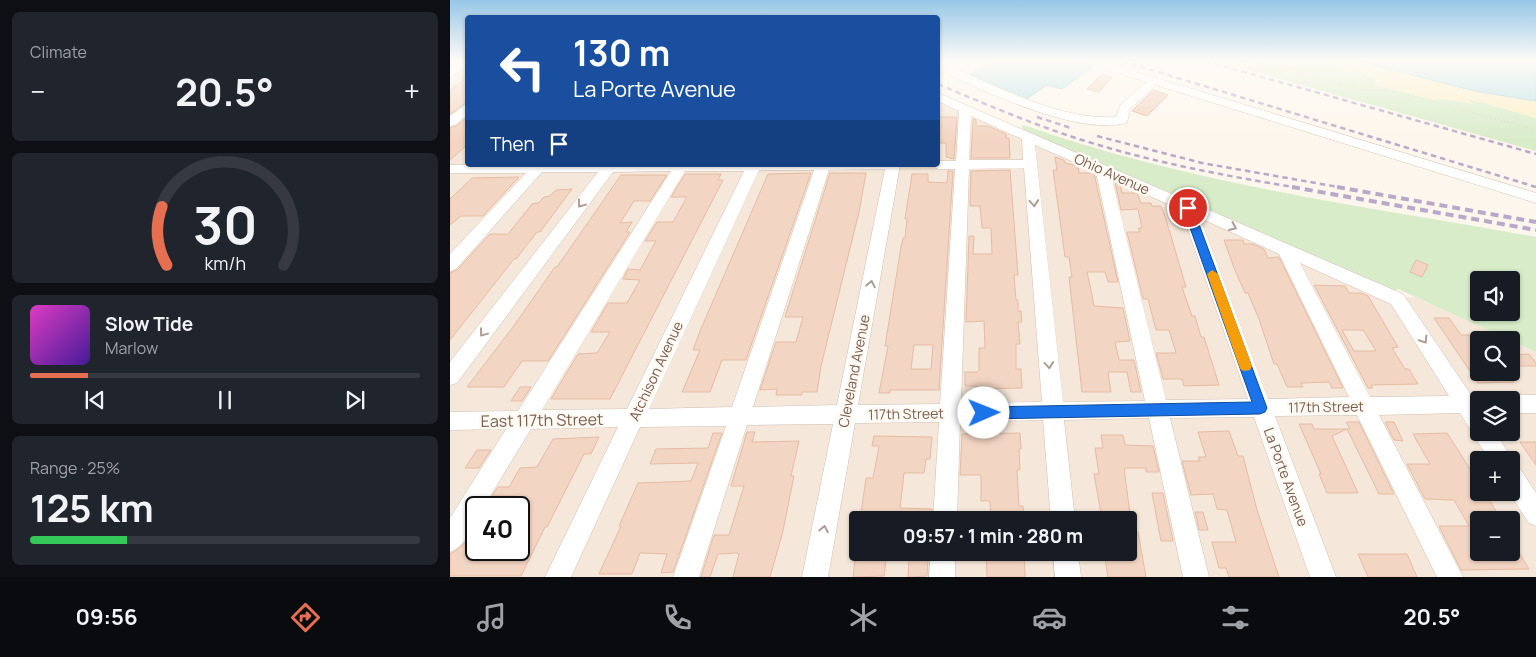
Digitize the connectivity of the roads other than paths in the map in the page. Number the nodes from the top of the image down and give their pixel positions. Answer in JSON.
{"nodes":[{"id":1,"x":991,"y":88,"type":"edge"},
{"id":2,"x":1146,"y":88,"type":"edge"},
{"id":3,"x":1177,"y":88,"type":"edge"},
{"id":4,"x":940,"y":98,"type":"edge"},
{"id":5,"x":965,"y":109,"type":"junction"},
{"id":6,"x":465,"y":110,"type":"edge"},
{"id":7,"x":450,"y":122,"type":"edge"},
{"id":8,"x":1028,"y":137,"type":"junction"},
{"id":9,"x":1031,"y":164,"type":"junction"},
{"id":10,"x":940,"y":165,"type":"edge"},
{"id":11,"x":962,"y":165,"type":"junction"},
{"id":12,"x":467,"y":167,"type":"edge"},
{"id":13,"x":539,"y":167,"type":"edge"},
{"id":14,"x":609,"y":167,"type":"edge"},
{"id":15,"x":680,"y":167,"type":"edge"},
{"id":16,"x":753,"y":167,"type":"edge"},
{"id":17,"x":822,"y":167,"type":"edge"},
{"id":18,"x":893,"y":167,"type":"edge"},
{"id":19,"x":450,"y":169,"type":"edge"},
{"id":20,"x":1103,"y":170,"type":"junction"},
{"id":21,"x":450,"y":183,"type":"edge"},
{"id":22,"x":1536,"y":198,"type":"edge"},
{"id":23,"x":1188,"y":208,"type":"junction"},
{"id":24,"x":1285,"y":250,"type":"junction"},
{"id":25,"x":450,"y":265,"type":"edge"},
{"id":26,"x":450,"y":377,"type":"edge"},
{"id":27,"x":1470,"y":402,"type":"edge"},
{"id":28,"x":1520,"y":404,"type":"edge"},
{"id":29,"x":1536,"y":404,"type":"edge"},
{"id":30,"x":1470,"y":405,"type":"edge"},
{"id":31,"x":1364,"y":406,"type":"junction"},
{"id":32,"x":1260,"y":408,"type":"junction"},
{"id":33,"x":1158,"y":410,"type":"junction"},
{"id":34,"x":1053,"y":412,"type":"junction"},
{"id":35,"x":950,"y":414,"type":"junction"},
{"id":36,"x":846,"y":415,"type":"junction"},
{"id":37,"x":740,"y":417,"type":"junction"},
{"id":38,"x":634,"y":418,"type":"junction"},
{"id":39,"x":524,"y":420,"type":"junction"},
{"id":40,"x":450,"y":421,"type":"edge"},
{"id":41,"x":1520,"y":490,"type":"edge"},
{"id":42,"x":945,"y":511,"type":"edge"},
{"id":43,"x":1061,"y":511,"type":"edge"},
{"id":44,"x":1536,"y":514,"type":"edge"},
{"id":45,"x":450,"y":540,"type":"edge"},
{"id":46,"x":943,"y":561,"type":"edge"},
{"id":47,"x":1066,"y":561,"type":"edge"},
{"id":48,"x":558,"y":577,"type":"edge"},
{"id":49,"x":686,"y":577,"type":"edge"},
{"id":50,"x":815,"y":577,"type":"edge"},
{"id":51,"x":942,"y":577,"type":"edge"},
{"id":52,"x":1068,"y":577,"type":"edge"},
{"id":53,"x":1196,"y":577,"type":"edge"},
{"id":54,"x":1323,"y":577,"type":"edge"},
{"id":55,"x":1450,"y":577,"type":"edge"}],
"edges":[{"from":1,"to":2,"type":"street"},
{"from":3,"to":22,"type":"street"},
{"from":4,"to":5,"type":"street","name":"Ohio Avenue"},
{"from":5,"to":8,"type":"street","name":"Ohio Avenue"},
{"from":5,"to":11,"type":"street"},
{"from":6,"to":7,"type":"street"},
{"from":8,"to":9,"type":"street"},
{"from":8,"to":20,"type":"street","name":"Ohio Avenue"},
{"from":9,"to":11,"type":"street"},
{"from":9,"to":34,"type":"street","one_way":true},
{"from":10,"to":11,"type":"street"},
{"from":11,"to":35,"type":"street"},
{"from":12,"to":19,"type":"street"},
{"from":12,"to":21,"type":"street"},
{"from":13,"to":25,"type":"street"},
{"from":14,"to":26,"type":"street","one_way":true},
{"from":15,"to":39,"type":"street"},
{"from":16,"to":38,"type":"street","name":"Atchison Avenue"},
{"from":17,"to":37,"type":"street"},
{"from":36,"to":18,"type":"street","name":"Cleveland Avenue","one_way":true},
{"from":20,"to":23,"type":"street","name":"Ohio Avenue"},
{"from":20,"to":33,"type":"street"},
{"from":23,"to":24,"type":"street","name":"Ohio Avenue","one_way":true},
{"from":23,"to":32,"type":"street","name":"La Porte Avenue"},
{"from":24,"to":27,"type":"street","name":"Ohio Avenue","one_way":true},
{"from":24,"to":31,"type":"street"},
{"from":28,"to":29,"type":"street"},
{"from":30,"to":31,"type":"street","name":"117th Street"},
{"from":31,"to":32,"type":"street","name":"117th Street"},
{"from":31,"to":55,"type":"street"},
{"from":32,"to":33,"type":"street","name":"117th Street"},
{"from":32,"to":54,"type":"street","name":"La Porte Avenue"},
{"from":33,"to":34,"type":"street","name":"117th Street"},
{"from":33,"to":53,"type":"street"},
{"from":34,"to":35,"type":"street","name":"117th Street"},
{"from":34,"to":43,"type":"street"},
{"from":35,"to":36,"type":"street","name":"117th Street"},
{"from":35,"to":42,"type":"street"},
{"from":36,"to":37,"type":"street","name":"117th Street"},
{"from":50,"to":36,"type":"street","name":"Cleveland Avenue","one_way":true},
{"from":37,"to":38,"type":"street","name":"117th Street"},
{"from":37,"to":49,"type":"street"},
{"from":38,"to":39,"type":"street","name":"East 117th Street"},
{"from":38,"to":48,"type":"street","name":"Atchison Avenue"},
{"from":39,"to":40,"type":"street","name":"East 117th Street"},
{"from":39,"to":45,"type":"street"},
{"from":41,"to":44,"type":"street"},
{"from":46,"to":51,"type":"street"},
{"from":47,"to":52,"type":"street"}]}
